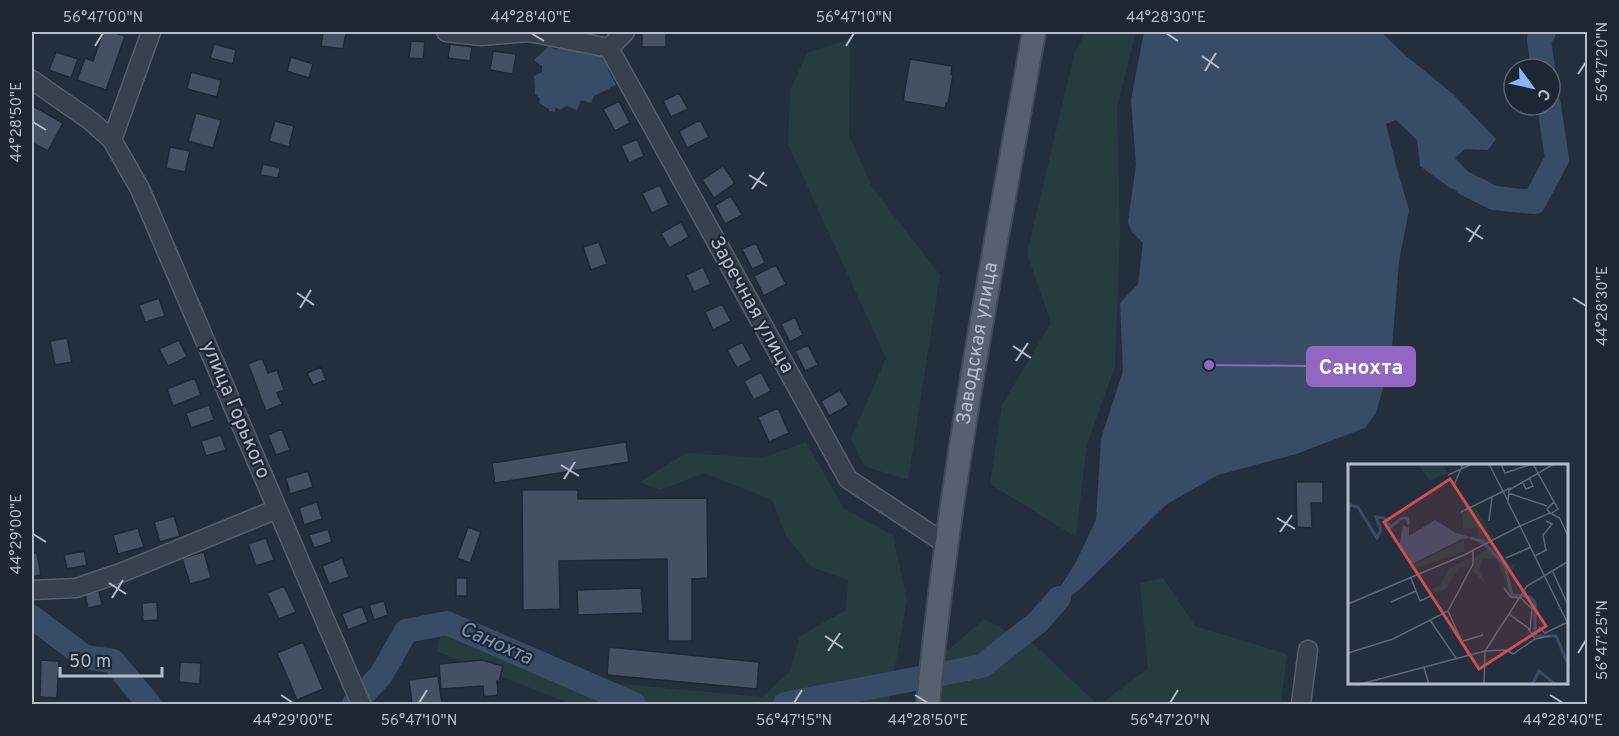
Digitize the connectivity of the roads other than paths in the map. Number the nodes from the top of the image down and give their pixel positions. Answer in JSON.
{"nodes":[{"id":1,"x":151,"y":32,"type":"edge"},
{"id":2,"x":446,"y":32,"type":"edge"},
{"id":3,"x":625,"y":32,"type":"edge"},
{"id":4,"x":1034,"y":32,"type":"edge"},
{"id":5,"x":609,"y":48,"type":"junction"},
{"id":6,"x":32,"y":80,"type":"edge"},
{"id":7,"x":112,"y":140,"type":"junction"},
{"id":8,"x":277,"y":509,"type":"junction"},
{"id":9,"x":946,"y":544,"type":"junction"},
{"id":10,"x":32,"y":590,"type":"edge"},
{"id":11,"x":1308,"y":650,"type":"dead end"},
{"id":12,"x":361,"y":705,"type":"edge"},
{"id":13,"x":928,"y":705,"type":"edge"},
{"id":14,"x":1301,"y":705,"type":"edge"}],
"edges":[{"from":1,"to":7,"type":"street"},
{"from":2,"to":5,"type":"street"},
{"from":3,"to":5,"type":"street"},
{"from":4,"to":9,"type":"main road","name":"Заводская улица"},
{"from":5,"to":9,"type":"street","name":"Заречная улица"},
{"from":6,"to":7,"type":"street","name":"улица Горького"},
{"from":7,"to":8,"type":"street","name":"улица Горького"},
{"from":8,"to":10,"type":"street"},
{"from":8,"to":12,"type":"street","name":"улица Горького"},
{"from":9,"to":13,"type":"main road","name":"Заводская улица"},
{"from":11,"to":14,"type":"street"}]}
